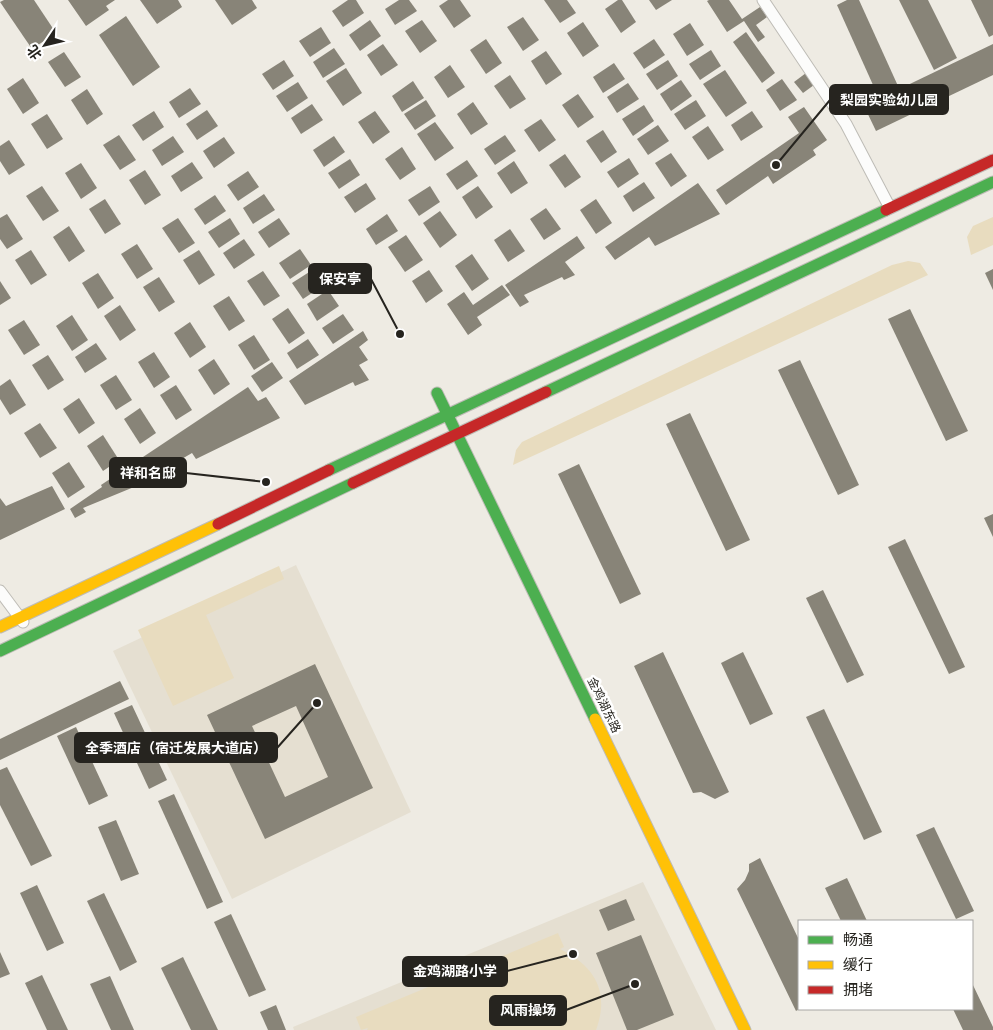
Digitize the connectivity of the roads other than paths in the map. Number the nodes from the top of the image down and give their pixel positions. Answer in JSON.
{"nodes":[{"id":1,"x":763,"y":0,"type":"edge"},
{"id":2,"x":993,"y":160,"type":"edge"},
{"id":3,"x":993,"y":182,"type":"edge"},
{"id":4,"x":890,"y":208,"type":"junction"},
{"id":5,"x":437,"y":392,"type":"dead end"},
{"id":6,"x":448,"y":414,"type":"junction"},
{"id":7,"x":457,"y":433,"type":"junction"},
{"id":8,"x":0,"y":591,"type":"edge"},
{"id":9,"x":20,"y":618,"type":"junction"},
{"id":10,"x":0,"y":628,"type":"edge"},
{"id":11,"x":32,"y":635,"type":"junction"},
{"id":12,"x":0,"y":650,"type":"edge"},
{"id":13,"x":745,"y":1030,"type":"edge"}],
"edges":[{"from":1,"to":4,"type":"street"},
{"from":2,"to":4,"type":"main road"},
{"from":3,"to":7,"type":"main road"},
{"from":4,"to":6,"type":"main road"},
{"from":5,"to":6,"type":"main road","name":"金鸡湖东路"},
{"from":6,"to":7,"type":"main road","name":"金鸡湖东路"},
{"from":6,"to":9,"type":"main road"},
{"from":7,"to":11,"type":"main road"},
{"from":7,"to":13,"type":"main road","name":"金鸡湖东路"},
{"from":8,"to":9,"type":"street"},
{"from":9,"to":10,"type":"main road"},
{"from":9,"to":11,"type":"street"},
{"from":11,"to":12,"type":"main road"}]}
